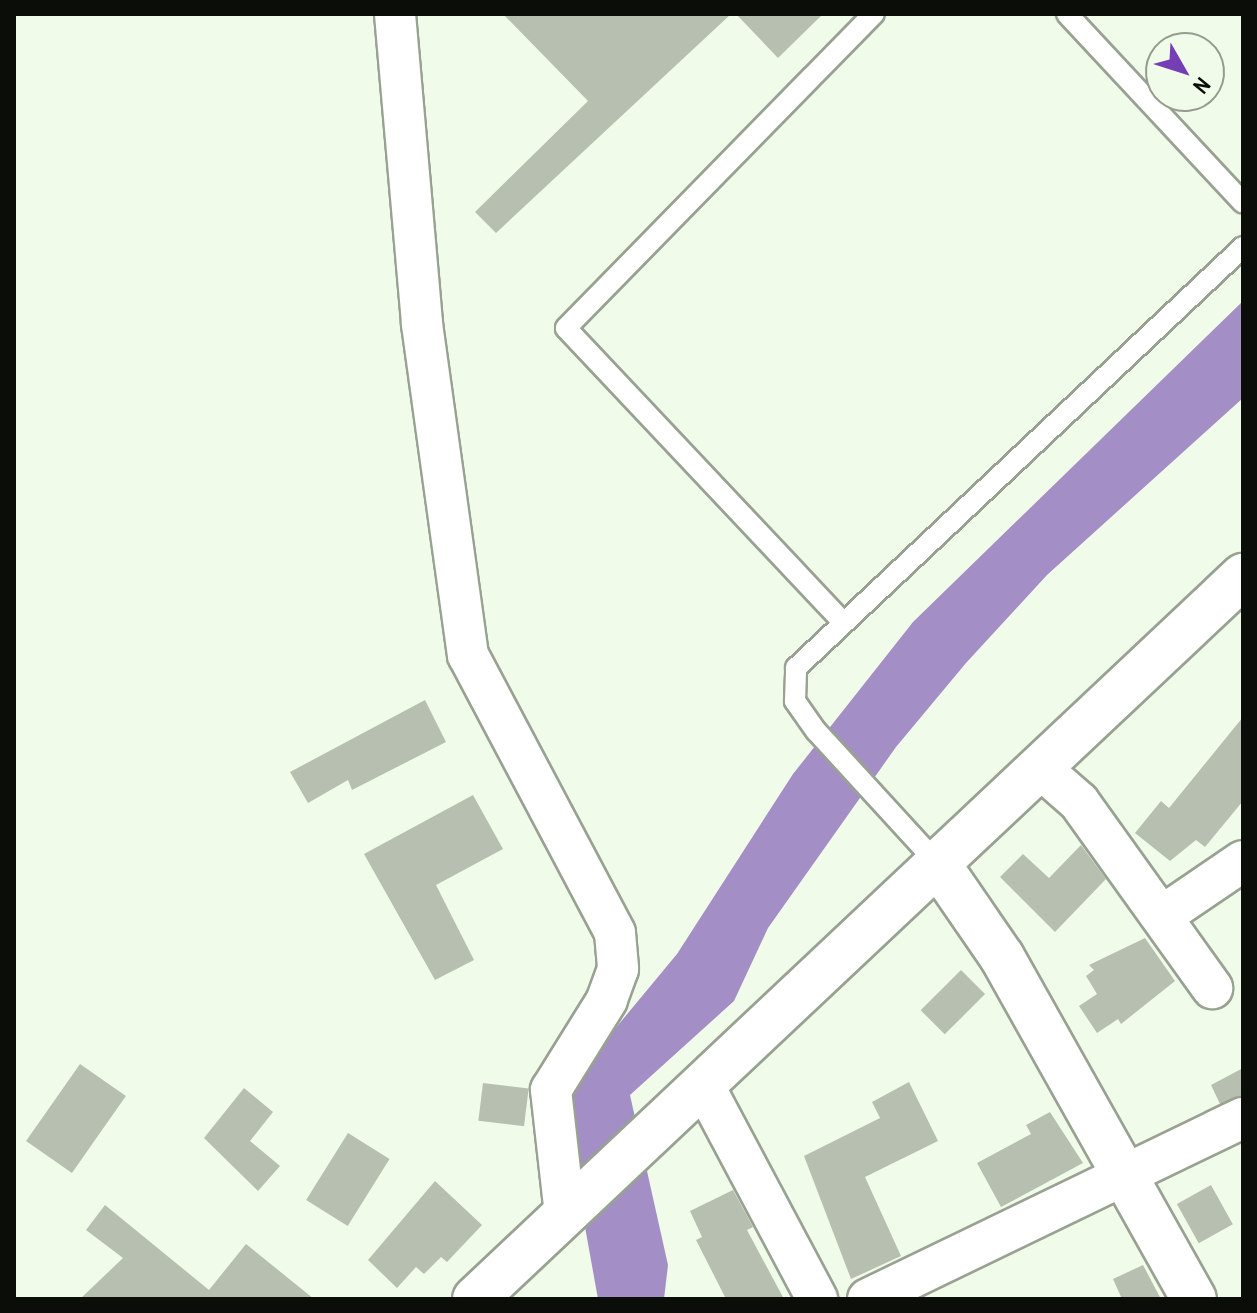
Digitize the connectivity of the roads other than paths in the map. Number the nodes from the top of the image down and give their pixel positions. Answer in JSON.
{"nodes":[{"id":1,"x":395,"y":14,"type":"edge"},
{"id":2,"x":874,"y":14,"type":"edge"},
{"id":3,"x":1067,"y":14,"type":"edge"},
{"id":4,"x":1243,"y":203,"type":"edge"},
{"id":5,"x":1243,"y":247,"type":"edge"},
{"id":6,"x":1243,"y":576,"type":"edge"},
{"id":7,"x":841,"y":620,"type":"junction"},
{"id":8,"x":1039,"y":767,"type":"junction"},
{"id":9,"x":1243,"y":861,"type":"edge"},
{"id":10,"x":938,"y":864,"type":"junction"},
{"id":11,"x":1165,"y":914,"type":"junction"},
{"id":12,"x":1212,"y":988,"type":"dead end"},
{"id":13,"x":705,"y":1088,"type":"junction"},
{"id":14,"x":1243,"y":1118,"type":"edge"},
{"id":15,"x":1125,"y":1174,"type":"junction"},
{"id":16,"x":572,"y":1208,"type":"junction"},
{"id":17,"x":475,"y":1299,"type":"edge"},
{"id":18,"x":817,"y":1299,"type":"edge"},
{"id":19,"x":868,"y":1299,"type":"edge"},
{"id":20,"x":1194,"y":1299,"type":"edge"}],
"edges":[{"from":1,"to":16,"type":"street"},
{"from":2,"to":7,"type":"lane"},
{"from":3,"to":4,"type":"lane"},
{"from":5,"to":7,"type":"lane"},
{"from":6,"to":8,"type":"street"},
{"from":7,"to":10,"type":"lane"},
{"from":8,"to":10,"type":"street"},
{"from":8,"to":11,"type":"street"},
{"from":9,"to":11,"type":"street"},
{"from":10,"to":13,"type":"street"},
{"from":10,"to":15,"type":"street"},
{"from":11,"to":12,"type":"street"},
{"from":13,"to":16,"type":"street"},
{"from":13,"to":18,"type":"street"},
{"from":14,"to":15,"type":"street"},
{"from":15,"to":19,"type":"street"},
{"from":15,"to":20,"type":"street"},
{"from":16,"to":17,"type":"street"}]}
